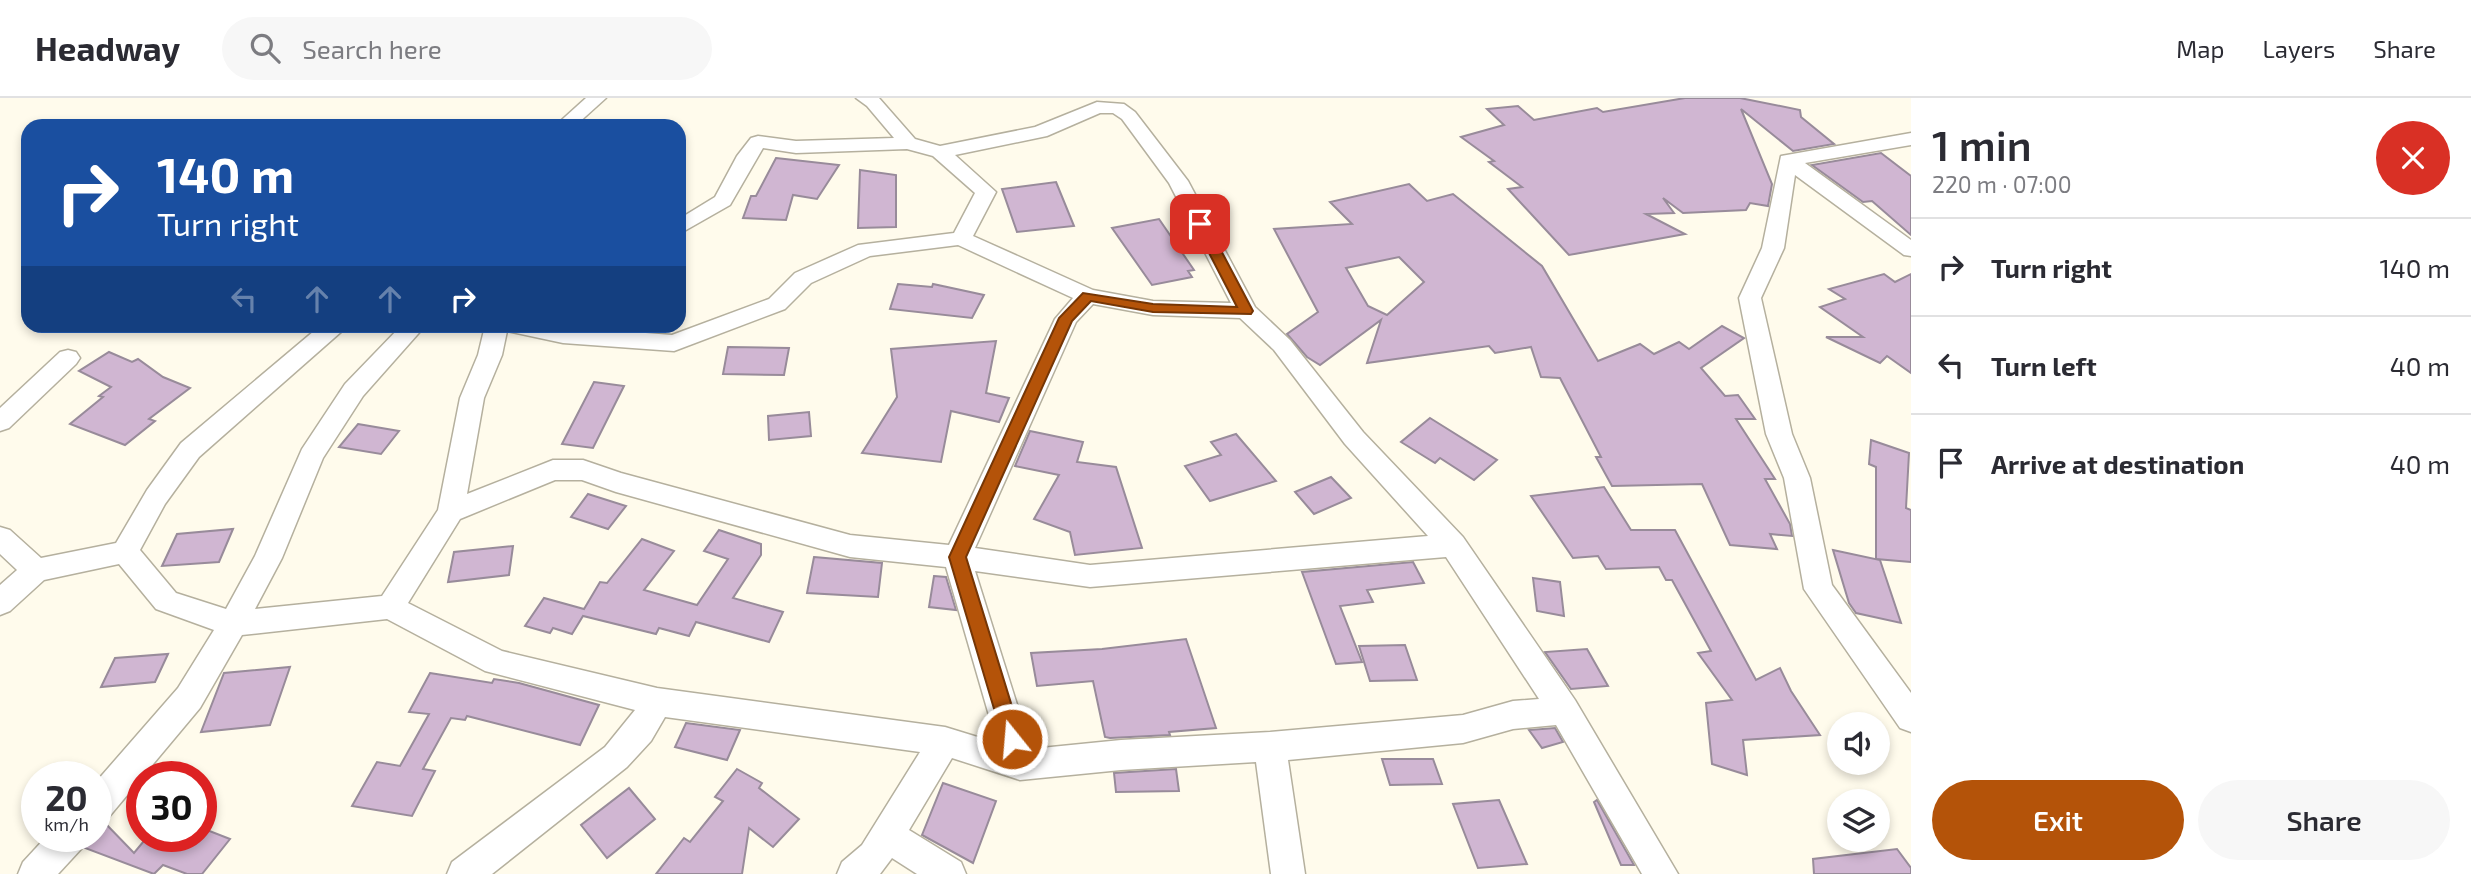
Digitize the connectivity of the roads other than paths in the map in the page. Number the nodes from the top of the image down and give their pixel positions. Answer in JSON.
{"nodes":[{"id":1,"x":597,"y":98,"type":"edge"},
{"id":2,"x":865,"y":98,"type":"edge"},
{"id":3,"x":572,"y":119,"type":"edge"},
{"id":4,"x":1911,"y":139,"type":"edge"},
{"id":5,"x":908,"y":143,"type":"junction"},
{"id":6,"x":940,"y":152,"type":"junction"},
{"id":7,"x":1788,"y":160,"type":"junction"},
{"id":8,"x":686,"y":224,"type":"edge"},
{"id":9,"x":961,"y":238,"type":"junction"},
{"id":10,"x":1911,"y":250,"type":"edge"},
{"id":11,"x":1088,"y":296,"type":"junction"},
{"id":12,"x":1246,"y":311,"type":"junction"},
{"id":13,"x":326,"y":333,"type":"edge"},
{"id":14,"x":407,"y":333,"type":"edge"},
{"id":15,"x":494,"y":333,"type":"edge"},
{"id":16,"x":552,"y":333,"type":"edge"},
{"id":17,"x":68,"y":358,"type":"dead end"},
{"id":18,"x":0,"y":422,"type":"edge"},
{"id":19,"x":450,"y":512,"type":"junction"},
{"id":20,"x":0,"y":538,"type":"edge"},
{"id":21,"x":1453,"y":545,"type":"junction"},
{"id":22,"x":125,"y":552,"type":"junction"},
{"id":23,"x":957,"y":557,"type":"junction"},
{"id":24,"x":36,"y":570,"type":"junction"},
{"id":25,"x":0,"y":603,"type":"edge"},
{"id":26,"x":390,"y":607,"type":"junction"},
{"id":27,"x":233,"y":624,"type":"junction"},
{"id":28,"x":657,"y":702,"type":"junction"},
{"id":29,"x":1564,"y":709,"type":"junction"},
{"id":30,"x":1911,"y":718,"type":"edge"},
{"id":31,"x":945,"y":741,"type":"junction"},
{"id":32,"x":1270,"y":747,"type":"junction"},
{"id":33,"x":1020,"y":765,"type":"junction"},
{"id":34,"x":112,"y":788,"type":"edge"},
{"id":35,"x":887,"y":836,"type":"junction"},
{"id":36,"x":56,"y":852,"type":"edge"},
{"id":37,"x":35,"y":874,"type":"edge"},
{"id":38,"x":464,"y":874,"type":"edge"},
{"id":39,"x":854,"y":874,"type":"edge"},
{"id":40,"x":949,"y":874,"type":"edge"},
{"id":41,"x":1288,"y":874,"type":"edge"},
{"id":42,"x":1661,"y":874,"type":"edge"}],
"edges":[{"from":1,"to":3,"type":"street"},
{"from":2,"to":5,"type":"street"},
{"from":4,"to":7,"type":"street"},
{"from":5,"to":6,"type":"street"},
{"from":5,"to":8,"type":"street"},
{"from":6,"to":9,"type":"street"},
{"from":6,"to":12,"type":"street"},
{"from":7,"to":10,"type":"street"},
{"from":7,"to":30,"type":"street"},
{"from":9,"to":11,"type":"street"},
{"from":9,"to":16,"type":"street"},
{"from":11,"to":12,"type":"street"},
{"from":11,"to":23,"type":"street"},
{"from":12,"to":21,"type":"street"},
{"from":13,"to":22,"type":"street"},
{"from":14,"to":27,"type":"street"},
{"from":15,"to":19,"type":"street"},
{"from":17,"to":18,"type":"street"},
{"from":19,"to":23,"type":"street"},
{"from":19,"to":26,"type":"street"},
{"from":20,"to":24,"type":"street"},
{"from":21,"to":23,"type":"street"},
{"from":21,"to":29,"type":"street"},
{"from":22,"to":24,"type":"street"},
{"from":22,"to":27,"type":"street"},
{"from":23,"to":33,"type":"street"},
{"from":24,"to":25,"type":"street"},
{"from":26,"to":27,"type":"street"},
{"from":26,"to":28,"type":"street"},
{"from":27,"to":34,"type":"street"},
{"from":28,"to":31,"type":"street"},
{"from":28,"to":38,"type":"street"},
{"from":29,"to":32,"type":"street"},
{"from":29,"to":42,"type":"street"},
{"from":31,"to":33,"type":"street"},
{"from":31,"to":35,"type":"street"},
{"from":32,"to":33,"type":"street"},
{"from":32,"to":41,"type":"street"},
{"from":35,"to":39,"type":"street"},
{"from":35,"to":40,"type":"street"},
{"from":36,"to":37,"type":"street"}]}
